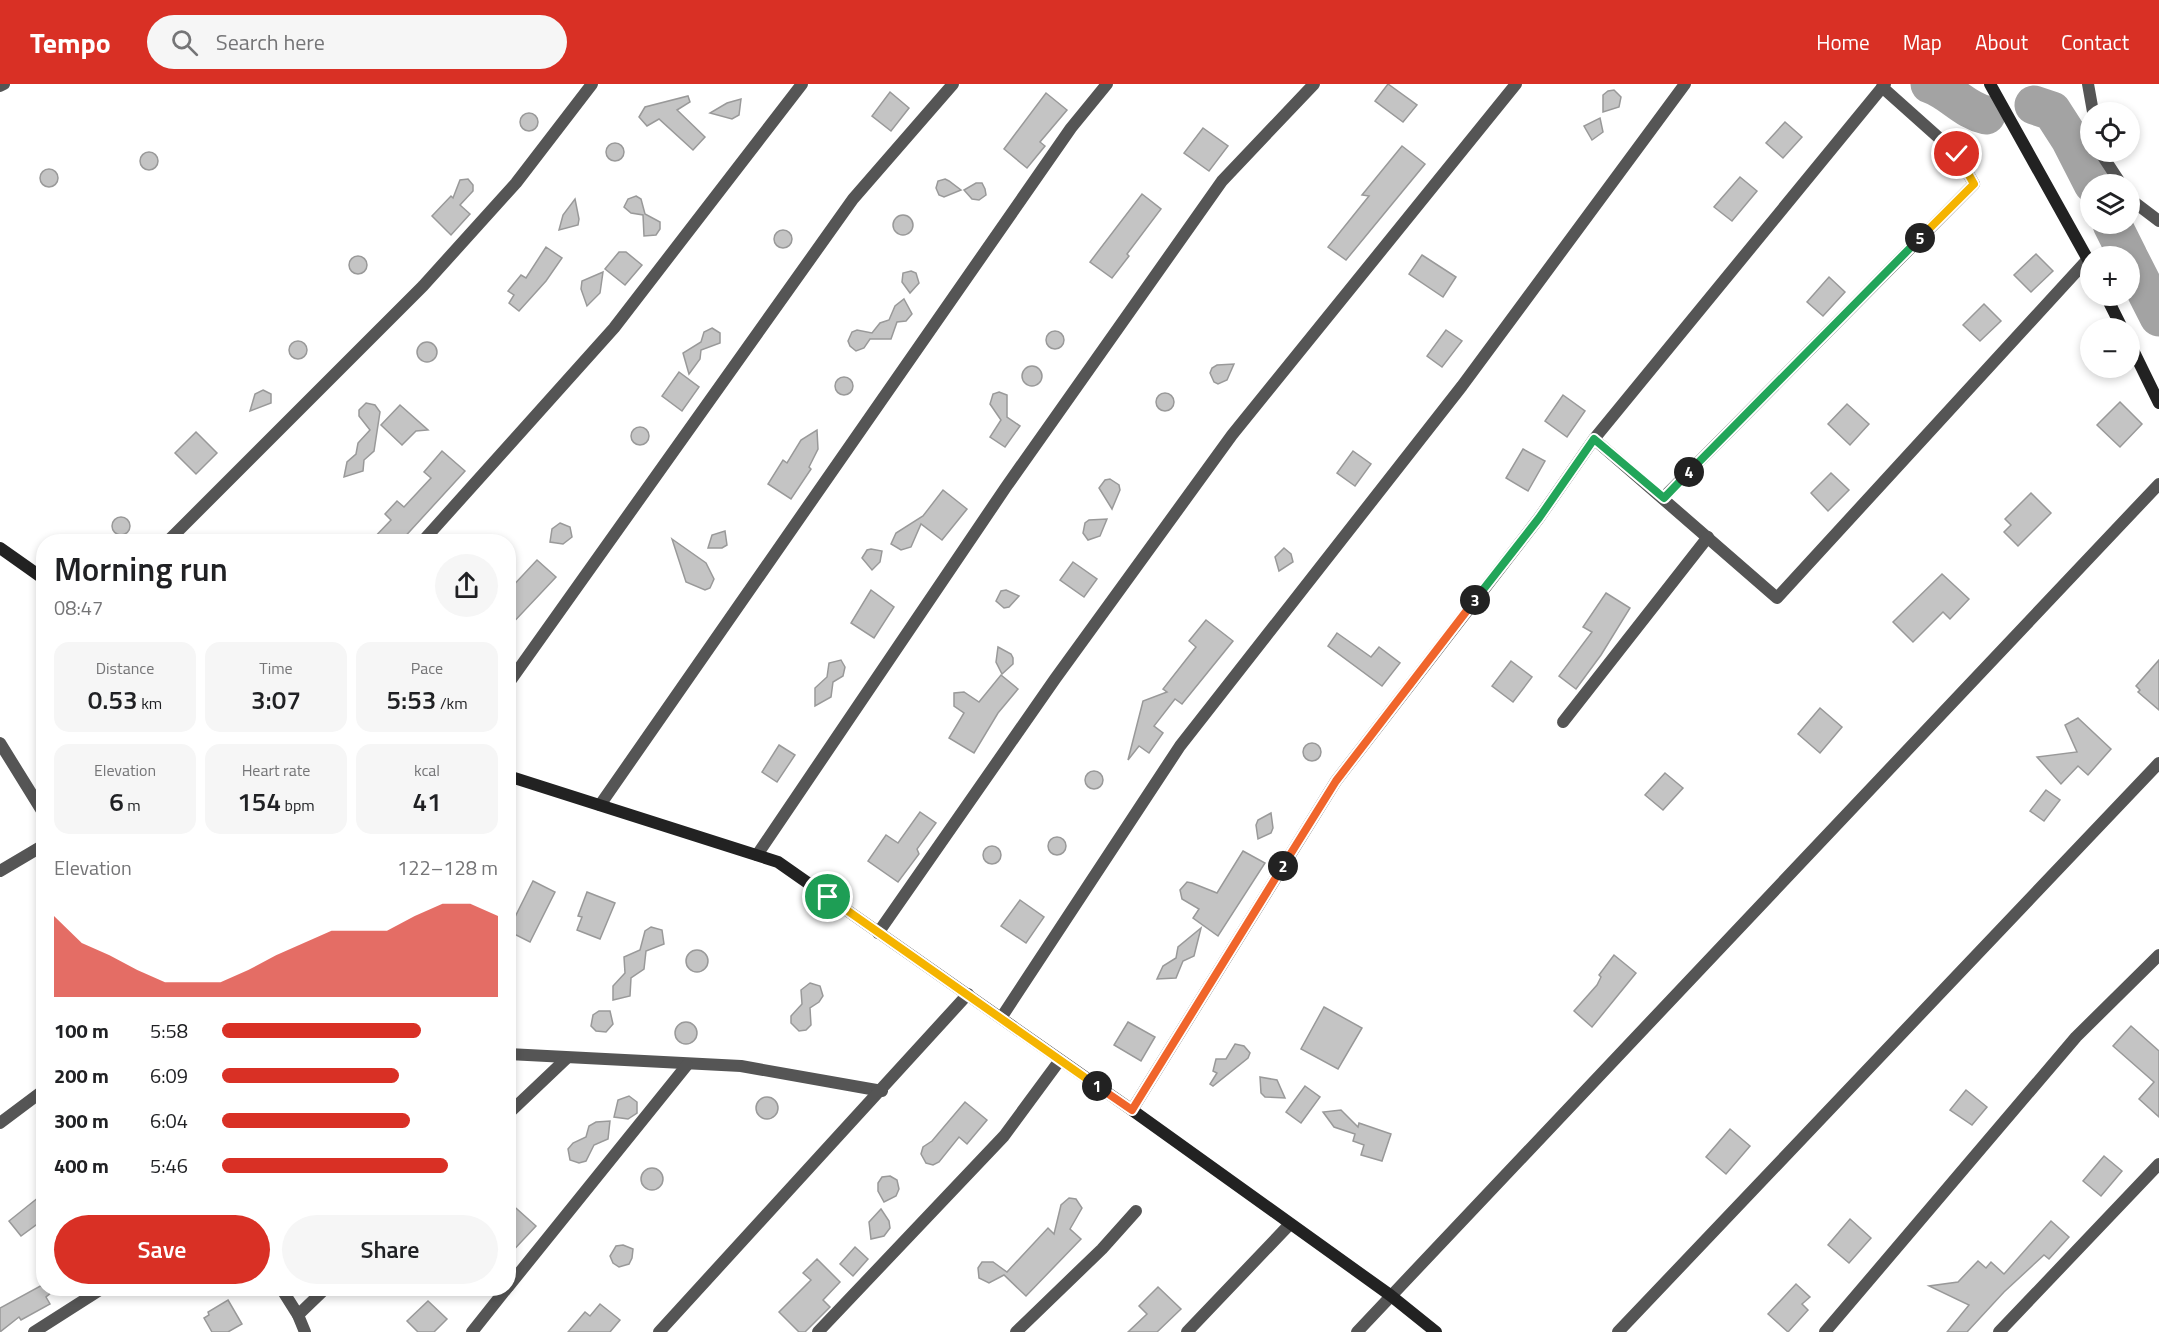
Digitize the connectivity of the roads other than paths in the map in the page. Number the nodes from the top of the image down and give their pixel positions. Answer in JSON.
{"nodes":[{"id":1,"x":592,"y":84,"type":"edge"},
{"id":2,"x":802,"y":84,"type":"edge"},
{"id":3,"x":953,"y":84,"type":"edge"},
{"id":4,"x":1107,"y":84,"type":"edge"},
{"id":5,"x":1314,"y":84,"type":"edge"},
{"id":6,"x":1516,"y":84,"type":"edge"},
{"id":7,"x":1684,"y":84,"type":"edge"},
{"id":8,"x":1990,"y":84,"type":"edge"},
{"id":9,"x":2088,"y":84,"type":"edge"},
{"id":10,"x":1884,"y":85,"type":"edge"},
{"id":11,"x":2091,"y":102,"type":"edge"},
{"id":12,"x":2140,"y":207,"type":"edge"},
{"id":13,"x":2159,"y":221,"type":"edge"},
{"id":14,"x":2081,"y":246,"type":"edge"},
{"id":15,"x":2080,"y":273,"type":"edge"},
{"id":16,"x":2140,"y":364,"type":"edge"},
{"id":17,"x":2159,"y":403,"type":"edge"},
{"id":18,"x":1594,"y":439,"type":"junction"},
{"id":19,"x":2159,"y":484,"type":"edge"},
{"id":20,"x":1664,"y":498,"type":"junction"},
{"id":21,"x":175,"y":534,"type":"edge"},
{"id":22,"x":429,"y":534,"type":"edge"},
{"id":23,"x":1708,"y":537,"type":"junction"},
{"id":24,"x":0,"y":548,"type":"edge"},
{"id":25,"x":36,"y":573,"type":"edge"},
{"id":26,"x":516,"y":673,"type":"edge"},
{"id":27,"x":1563,"y":722,"type":"dead end"},
{"id":28,"x":0,"y":743,"type":"edge"},
{"id":29,"x":2159,"y":763,"type":"edge"},
{"id":30,"x":516,"y":779,"type":"edge"},
{"id":31,"x":36,"y":801,"type":"edge"},
{"id":32,"x":600,"y":805,"type":"junction"},
{"id":33,"x":36,"y":850,"type":"edge"},
{"id":34,"x":757,"y":855,"type":"junction"},
{"id":35,"x":0,"y":871,"type":"edge"},
{"id":36,"x":878,"y":933,"type":"junction"},
{"id":37,"x":2159,"y":955,"type":"edge"},
{"id":38,"x":968,"y":994,"type":"junction"},
{"id":39,"x":1001,"y":1018,"type":"junction"},
{"id":40,"x":516,"y":1055,"type":"edge"},
{"id":41,"x":567,"y":1058,"type":"junction"},
{"id":42,"x":1060,"y":1060,"type":"junction"},
{"id":43,"x":687,"y":1065,"type":"junction"},
{"id":44,"x":882,"y":1091,"type":"junction"},
{"id":45,"x":36,"y":1096,"type":"edge"},
{"id":46,"x":516,"y":1106,"type":"edge"},
{"id":47,"x":1132,"y":1110,"type":"junction"},
{"id":48,"x":0,"y":1123,"type":"edge"},
{"id":49,"x":2159,"y":1164,"type":"edge"},
{"id":50,"x":1136,"y":1211,"type":"dead end"},
{"id":51,"x":1290,"y":1224,"type":"junction"},
{"id":52,"x":516,"y":1278,"type":"edge"},
{"id":53,"x":1390,"y":1295,"type":"junction"},
{"id":54,"x":91,"y":1296,"type":"edge"},
{"id":55,"x":286,"y":1296,"type":"edge"},
{"id":56,"x":318,"y":1296,"type":"edge"},
{"id":57,"x":501,"y":1296,"type":"edge"},
{"id":58,"x":298,"y":1315,"type":"junction"},
{"id":59,"x":34,"y":1332,"type":"edge"},
{"id":60,"x":305,"y":1332,"type":"edge"},
{"id":61,"x":472,"y":1332,"type":"edge"},
{"id":62,"x":660,"y":1332,"type":"edge"},
{"id":63,"x":818,"y":1332,"type":"edge"},
{"id":64,"x":1016,"y":1332,"type":"edge"},
{"id":65,"x":1187,"y":1332,"type":"edge"},
{"id":66,"x":1357,"y":1332,"type":"edge"},
{"id":67,"x":1436,"y":1332,"type":"edge"},
{"id":68,"x":1618,"y":1332,"type":"edge"},
{"id":69,"x":1825,"y":1332,"type":"edge"},
{"id":70,"x":1999,"y":1332,"type":"edge"}],
"edges":[{"from":1,"to":21,"type":"street"},
{"from":2,"to":22,"type":"street"},
{"from":3,"to":26,"type":"street"},
{"from":4,"to":32,"type":"street"},
{"from":5,"to":34,"type":"street"},
{"from":6,"to":36,"type":"street"},
{"from":7,"to":39,"type":"street"},
{"from":8,"to":14,"type":"street"},
{"from":9,"to":11,"type":"street"},
{"from":10,"to":18,"type":"street"},
{"from":10,"to":20,"type":"street"},
{"from":12,"to":13,"type":"street"},
{"from":15,"to":23,"type":"street"},
{"from":16,"to":17,"type":"street"},
{"from":18,"to":20,"type":"street"},
{"from":18,"to":47,"type":"street"},
{"from":19,"to":53,"type":"street"},
{"from":20,"to":23,"type":"street"},
{"from":23,"to":27,"type":"street"},
{"from":24,"to":25,"type":"street"},
{"from":28,"to":31,"type":"street"},
{"from":29,"to":68,"type":"street"},
{"from":30,"to":32,"type":"street"},
{"from":32,"to":34,"type":"street"},
{"from":33,"to":35,"type":"street"},
{"from":34,"to":36,"type":"street"},
{"from":36,"to":38,"type":"street"},
{"from":37,"to":69,"type":"street"},
{"from":38,"to":39,"type":"street"},
{"from":38,"to":44,"type":"street"},
{"from":39,"to":42,"type":"street"},
{"from":40,"to":41,"type":"street"},
{"from":41,"to":43,"type":"street"},
{"from":41,"to":46,"type":"street"},
{"from":42,"to":47,"type":"street"},
{"from":42,"to":63,"type":"street"},
{"from":43,"to":44,"type":"street"},
{"from":43,"to":52,"type":"street"},
{"from":44,"to":62,"type":"street"},
{"from":45,"to":48,"type":"street"},
{"from":47,"to":51,"type":"street"},
{"from":49,"to":70,"type":"street"},
{"from":50,"to":64,"type":"street"},
{"from":51,"to":53,"type":"street"},
{"from":51,"to":65,"type":"street"},
{"from":53,"to":66,"type":"street"},
{"from":53,"to":67,"type":"street"},
{"from":54,"to":59,"type":"street"},
{"from":55,"to":58,"type":"street"},
{"from":56,"to":58,"type":"street"},
{"from":57,"to":61,"type":"street"},
{"from":58,"to":60,"type":"street"}]}
